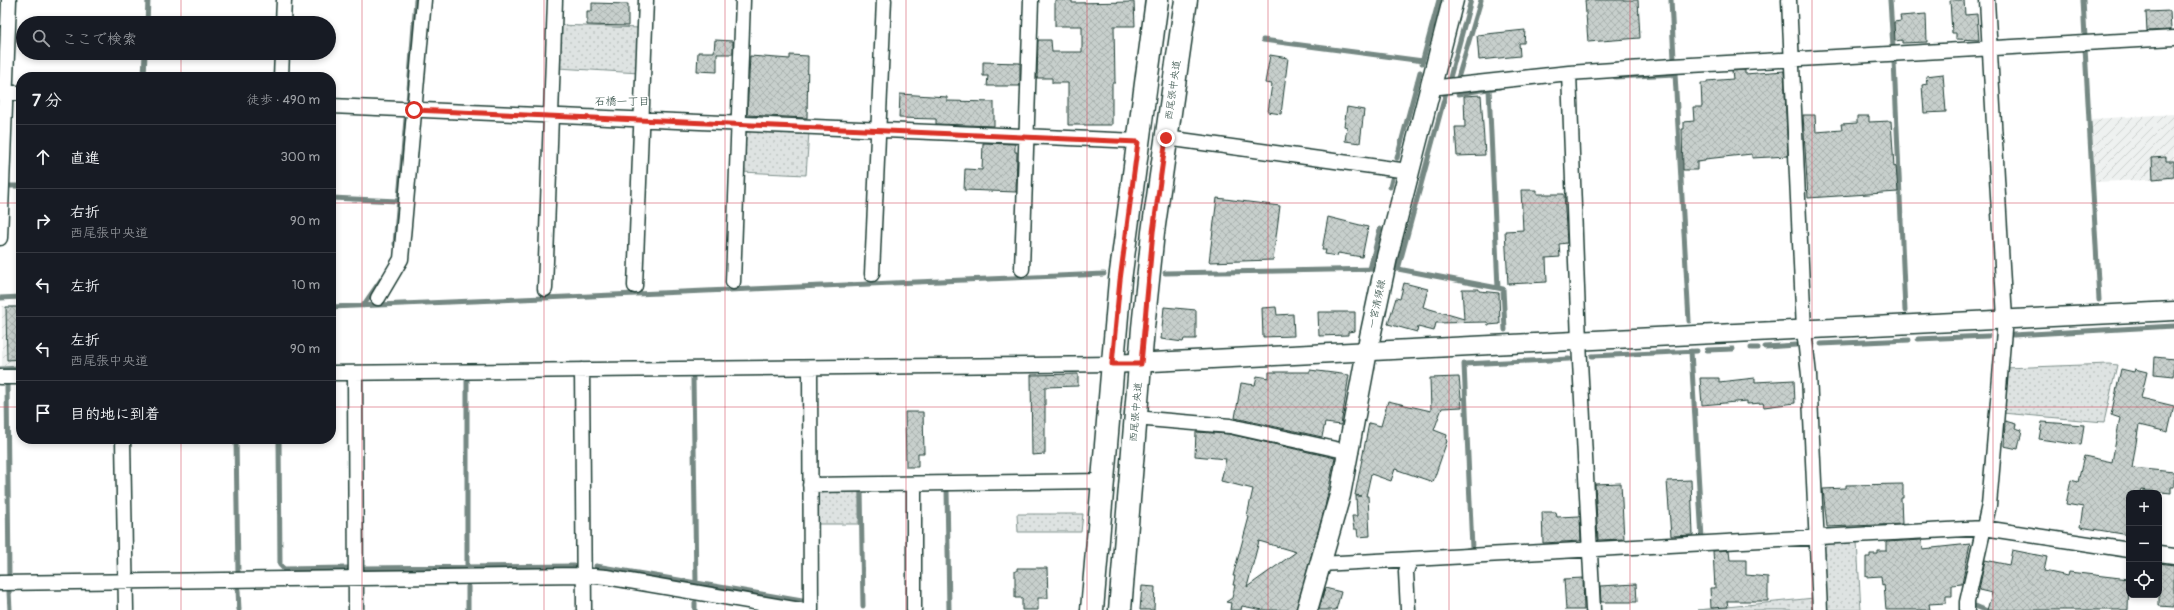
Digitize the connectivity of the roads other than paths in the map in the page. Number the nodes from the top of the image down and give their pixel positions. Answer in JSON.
{"nodes":[{"id":1,"x":9,"y":0,"type":"edge"},
{"id":2,"x":284,"y":0,"type":"edge"},
{"id":3,"x":424,"y":0,"type":"edge"},
{"id":4,"x":555,"y":0,"type":"edge"},
{"id":5,"x":646,"y":0,"type":"edge"},
{"id":6,"x":744,"y":0,"type":"edge"},
{"id":7,"x":884,"y":0,"type":"edge"},
{"id":8,"x":1031,"y":0,"type":"edge"},
{"id":9,"x":1156,"y":0,"type":"edge"},
{"id":10,"x":1186,"y":0,"type":"edge"},
{"id":11,"x":1453,"y":0,"type":"edge"},
{"id":12,"x":1789,"y":0,"type":"edge"},
{"id":13,"x":1987,"y":0,"type":"edge"},
{"id":14,"x":283,"y":16,"type":"edge"},
{"id":15,"x":2174,"y":38,"type":"edge"},
{"id":16,"x":1990,"y":47,"type":"junction"},
{"id":17,"x":1792,"y":59,"type":"junction"},
{"id":18,"x":282,"y":60,"type":"edge"},
{"id":19,"x":281,"y":72,"type":"edge"},
{"id":20,"x":1569,"y":73,"type":"junction"},
{"id":21,"x":1430,"y":88,"type":"junction"},
{"id":22,"x":3,"y":93,"type":"edge"},
{"id":23,"x":16,"y":93,"type":"edge"},
{"id":24,"x":336,"y":106,"type":"edge"},
{"id":25,"x":414,"y":110,"type":"junction"},
{"id":26,"x":551,"y":116,"type":"junction"},
{"id":27,"x":641,"y":120,"type":"junction"},
{"id":28,"x":739,"y":124,"type":"junction"},
{"id":29,"x":879,"y":130,"type":"junction"},
{"id":30,"x":1026,"y":137,"type":"junction"},
{"id":31,"x":1166,"y":138,"type":"junction"},
{"id":32,"x":1138,"y":142,"type":"junction"},
{"id":33,"x":1408,"y":171,"type":"junction"},
{"id":34,"x":0,"y":238,"type":"edge"},
{"id":35,"x":1022,"y":269,"type":"dead end"},
{"id":36,"x":872,"y":274,"type":"dead end"},
{"id":37,"x":733,"y":282,"type":"dead end"},
{"id":38,"x":635,"y":286,"type":"dead end"},
{"id":39,"x":545,"y":289,"type":"dead end"},
{"id":40,"x":378,"y":298,"type":"dead end"},
{"id":41,"x":2174,"y":311,"type":"edge"},
{"id":42,"x":2005,"y":319,"type":"junction"},
{"id":43,"x":1804,"y":330,"type":"junction"},
{"id":44,"x":1579,"y":342,"type":"junction"},
{"id":45,"x":1367,"y":350,"type":"junction"},
{"id":46,"x":1112,"y":364,"type":"junction"},
{"id":47,"x":1141,"y":364,"type":"junction"},
{"id":48,"x":810,"y":368,"type":"junction"},
{"id":49,"x":582,"y":370,"type":"junction"},
{"id":50,"x":336,"y":373,"type":"edge"},
{"id":51,"x":354,"y":373,"type":"junction"},
{"id":52,"x":0,"y":377,"type":"edge"},
{"id":53,"x":16,"y":377,"type":"edge"},
{"id":54,"x":1135,"y":418,"type":"junction"},
{"id":55,"x":123,"y":444,"type":"edge"},
{"id":56,"x":1349,"y":452,"type":"junction"},
{"id":57,"x":1104,"y":481,"type":"junction"},
{"id":58,"x":914,"y":484,"type":"junction"},
{"id":59,"x":810,"y":485,"type":"junction"},
{"id":60,"x":1984,"y":528,"type":"junction"},
{"id":61,"x":1817,"y":536,"type":"junction"},
{"id":62,"x":2126,"y":550,"type":"edge"},
{"id":63,"x":1590,"y":551,"type":"junction"},
{"id":64,"x":1410,"y":560,"type":"junction"},
{"id":65,"x":1321,"y":564,"type":"junction"},
{"id":66,"x":583,"y":575,"type":"junction"},
{"id":67,"x":356,"y":578,"type":"junction"},
{"id":68,"x":125,"y":581,"type":"junction"},
{"id":69,"x":0,"y":583,"type":"edge"},
{"id":70,"x":126,"y":610,"type":"edge"},
{"id":71,"x":356,"y":610,"type":"edge"},
{"id":72,"x":584,"y":610,"type":"edge"},
{"id":73,"x":800,"y":610,"type":"edge"},
{"id":74,"x":812,"y":610,"type":"edge"},
{"id":75,"x":914,"y":610,"type":"edge"},
{"id":76,"x":1092,"y":610,"type":"edge"},
{"id":77,"x":1120,"y":610,"type":"edge"},
{"id":78,"x":1307,"y":610,"type":"edge"},
{"id":79,"x":1408,"y":610,"type":"edge"},
{"id":80,"x":1593,"y":610,"type":"edge"},
{"id":81,"x":1820,"y":610,"type":"edge"},
{"id":82,"x":1967,"y":610,"type":"edge"}],
"edges":[{"from":1,"to":22,"type":"street"},
{"from":2,"to":14,"type":"street"},
{"from":3,"to":25,"type":"street"},
{"from":4,"to":26,"type":"street"},
{"from":5,"to":27,"type":"street"},
{"from":6,"to":28,"type":"street"},
{"from":7,"to":29,"type":"street"},
{"from":8,"to":30,"type":"street"},
{"from":9,"to":32,"type":"main road"},
{"from":10,"to":31,"type":"main road","name":"西尾張中央道"},
{"from":11,"to":21,"type":"main road","name":"一宮清須線"},
{"from":12,"to":17,"type":"street"},
{"from":13,"to":16,"type":"street"},
{"from":15,"to":16,"type":"street"},
{"from":16,"to":17,"type":"street"},
{"from":16,"to":42,"type":"street"},
{"from":17,"to":20,"type":"street"},
{"from":17,"to":43,"type":"street"},
{"from":18,"to":19,"type":"street"},
{"from":20,"to":21,"type":"street"},
{"from":20,"to":44,"type":"street"},
{"from":21,"to":33,"type":"main road","name":"一宮清須線"},
{"from":22,"to":23,"type":"street"},
{"from":22,"to":34,"type":"street"},
{"from":24,"to":25,"type":"street"},
{"from":25,"to":26,"type":"street"},
{"from":25,"to":40,"type":"street"},
{"from":26,"to":27,"type":"street"},
{"from":26,"to":39,"type":"street"},
{"from":27,"to":28,"type":"street"},
{"from":27,"to":38,"type":"street"},
{"from":28,"to":29,"type":"street"},
{"from":28,"to":37,"type":"street"},
{"from":29,"to":30,"type":"street"},
{"from":29,"to":36,"type":"street"},
{"from":30,"to":32,"type":"street"},
{"from":30,"to":35,"type":"street"},
{"from":31,"to":33,"type":"street"},
{"from":31,"to":47,"type":"main road","name":"西尾張中央道"},
{"from":32,"to":46,"type":"main road"},
{"from":33,"to":45,"type":"main road","name":"一宮清須線"},
{"from":41,"to":42,"type":"street"},
{"from":42,"to":43,"type":"street"},
{"from":42,"to":60,"type":"street"},
{"from":43,"to":44,"type":"street"},
{"from":43,"to":61,"type":"street"},
{"from":44,"to":45,"type":"street"},
{"from":44,"to":63,"type":"street"},
{"from":45,"to":47,"type":"street"},
{"from":45,"to":56,"type":"main road","name":"一宮清須線"},
{"from":46,"to":47,"type":"street"},
{"from":46,"to":48,"type":"street"},
{"from":46,"to":57,"type":"main road"},
{"from":47,"to":54,"type":"main road","name":"西尾張中央道"},
{"from":48,"to":49,"type":"street"},
{"from":48,"to":59,"type":"street"},
{"from":49,"to":51,"type":"street"},
{"from":49,"to":66,"type":"street"},
{"from":50,"to":51,"type":"street"},
{"from":51,"to":67,"type":"street"},
{"from":52,"to":53,"type":"street"},
{"from":54,"to":56,"type":"street"},
{"from":54,"to":77,"type":"main road","name":"西尾張中央道"},
{"from":55,"to":68,"type":"street"},
{"from":56,"to":65,"type":"main road","name":"一宮清須線"},
{"from":57,"to":58,"type":"street"},
{"from":57,"to":76,"type":"main road"},
{"from":58,"to":59,"type":"street"},
{"from":58,"to":75,"type":"street"},
{"from":59,"to":74,"type":"street"},
{"from":60,"to":61,"type":"street"},
{"from":60,"to":62,"type":"street"},
{"from":60,"to":82,"type":"street"},
{"from":61,"to":63,"type":"street"},
{"from":61,"to":81,"type":"street"},
{"from":63,"to":64,"type":"street"},
{"from":63,"to":80,"type":"street"},
{"from":64,"to":65,"type":"street"},
{"from":64,"to":79,"type":"street"},
{"from":65,"to":78,"type":"main road","name":"一宮清須線"},
{"from":66,"to":67,"type":"street"},
{"from":66,"to":72,"type":"street"},
{"from":66,"to":73,"type":"street"},
{"from":67,"to":68,"type":"street"},
{"from":67,"to":71,"type":"street"},
{"from":68,"to":69,"type":"street"},
{"from":68,"to":70,"type":"street"}]}
